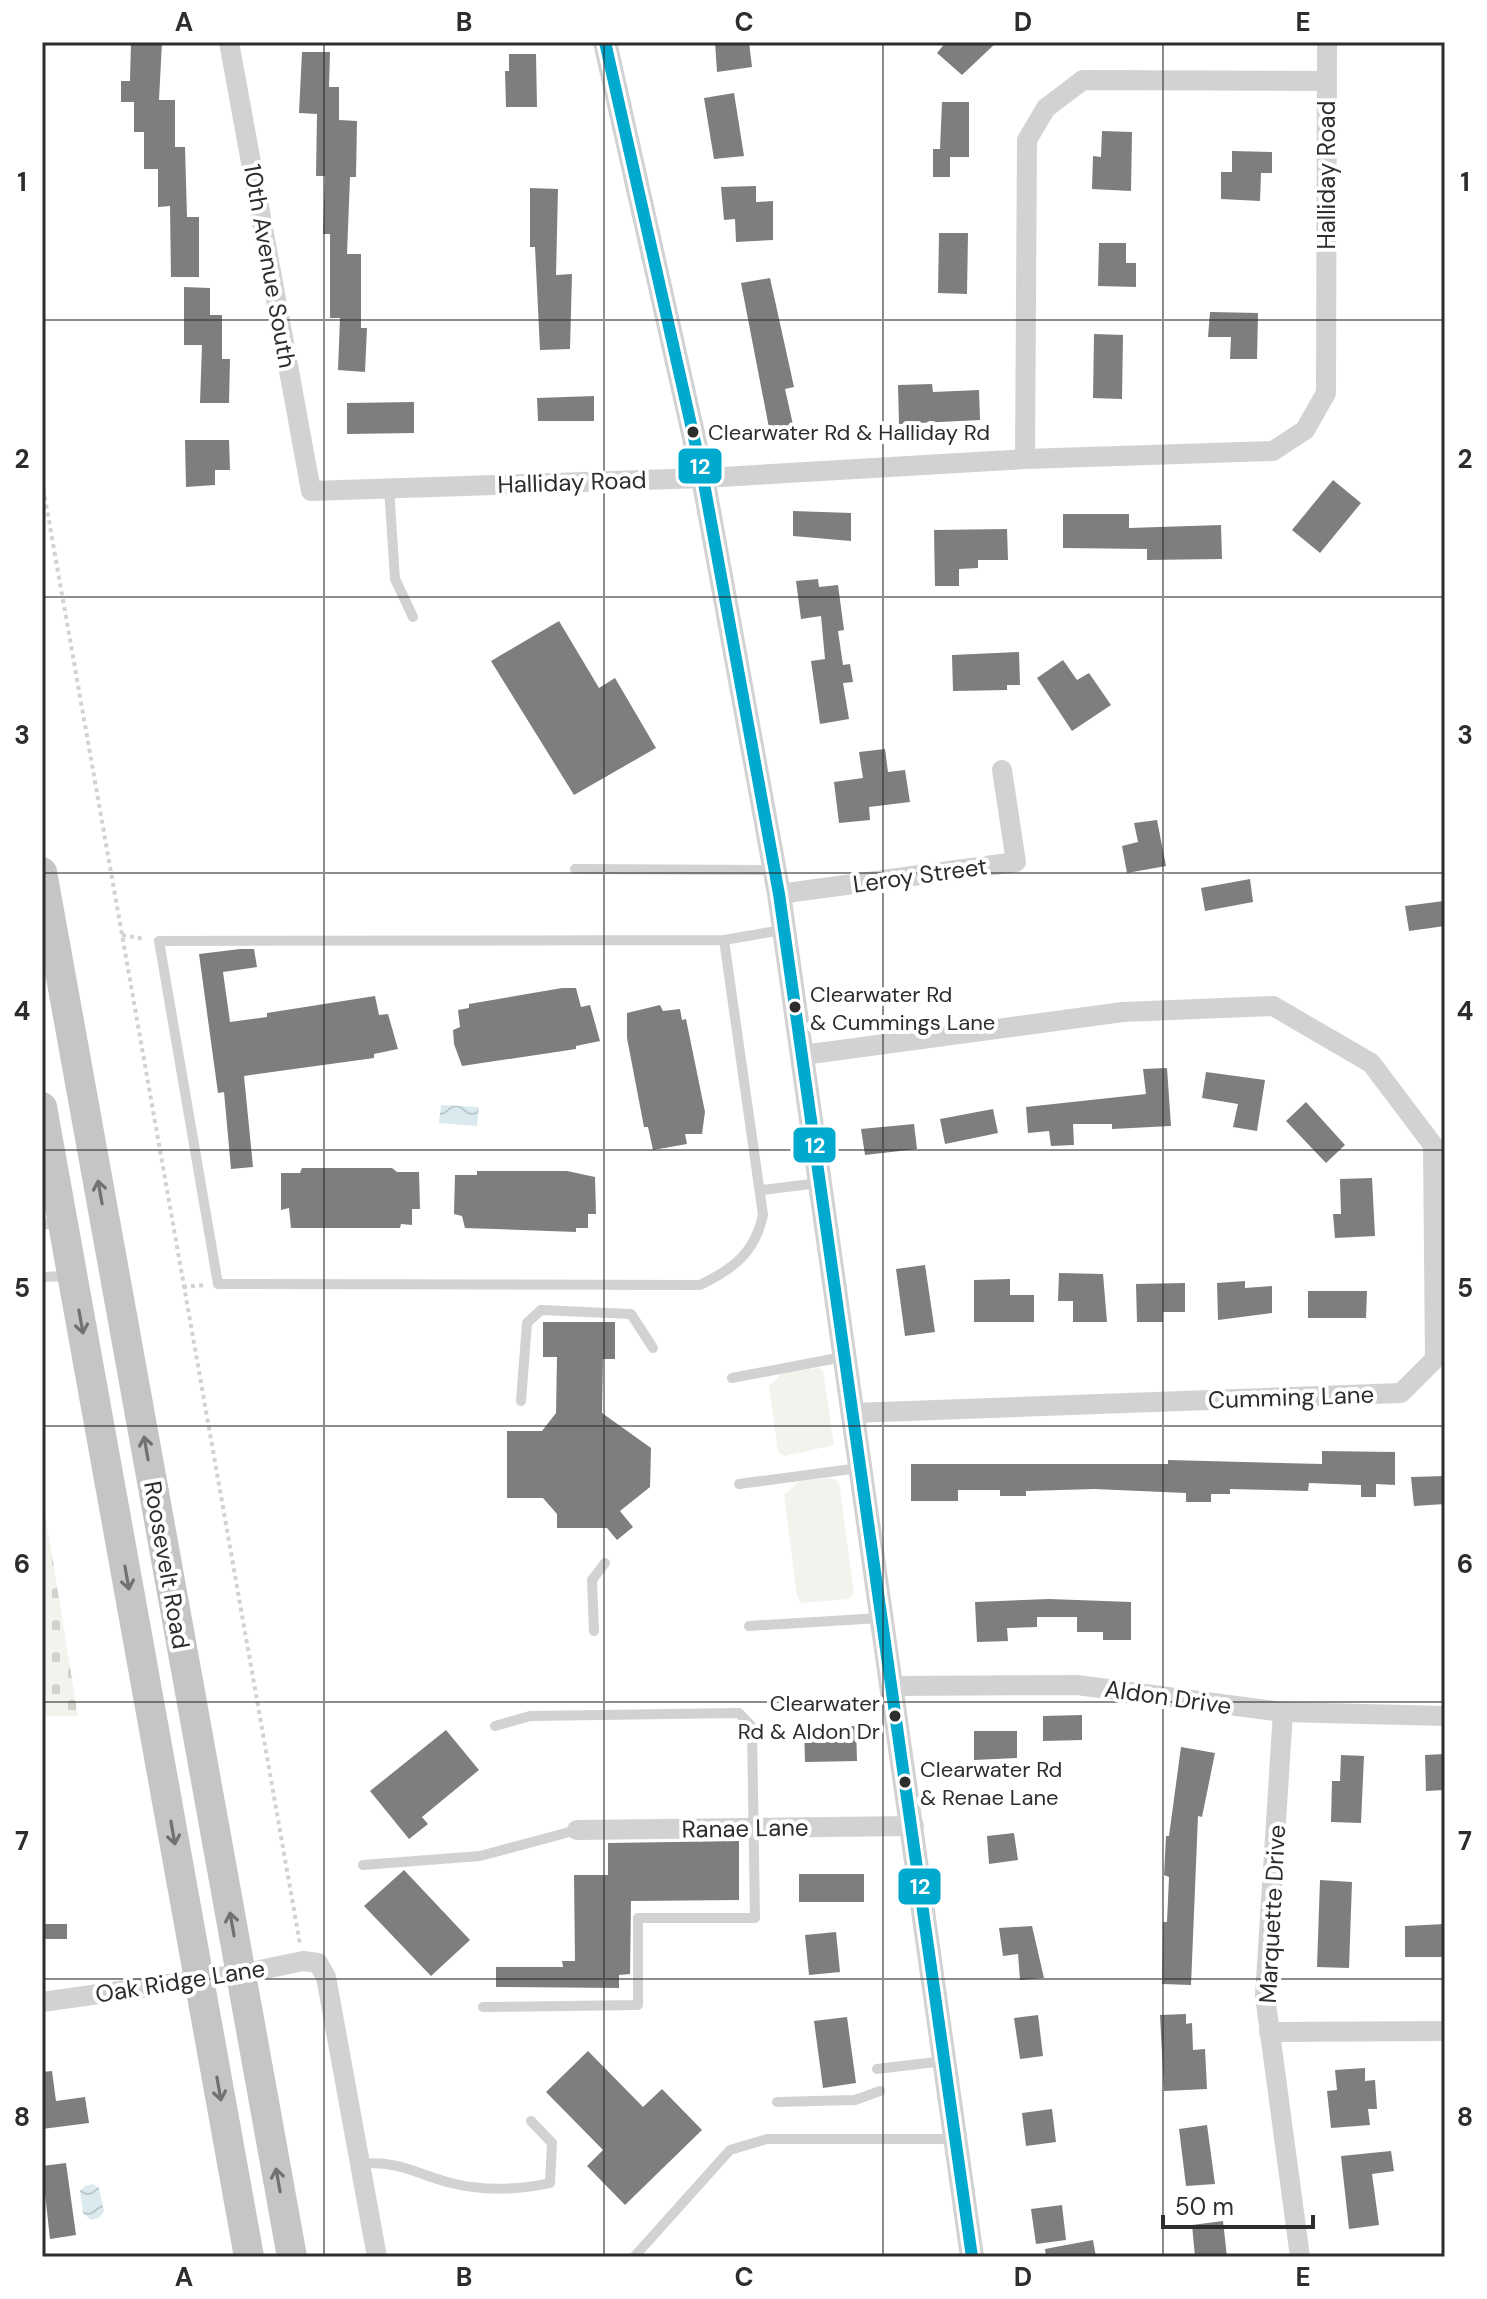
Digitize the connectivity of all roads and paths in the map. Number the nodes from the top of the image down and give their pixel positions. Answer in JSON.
{"nodes":[{"id":1,"x":229,"y":42,"type":"edge"},
{"id":2,"x":605,"y":42,"type":"edge"},
{"id":3,"x":1327,"y":42,"type":"edge"},
{"id":4,"x":1326,"y":81,"type":"junction"},
{"id":5,"x":1025,"y":459,"type":"junction"},
{"id":6,"x":703,"y":478,"type":"junction"},
{"id":7,"x":42,"y":481,"type":"edge"},
{"id":8,"x":389,"y":488,"type":"junction"},
{"id":9,"x":311,"y":491,"type":"joint"},
{"id":10,"x":413,"y":617,"type":"dead end"},
{"id":11,"x":1002,"y":770,"type":"dead end"},
{"id":12,"x":575,"y":869,"type":"dead end"},
{"id":13,"x":42,"y":872,"type":"edge"},
{"id":14,"x":777,"y":882,"type":"junction"},
{"id":15,"x":784,"y":930,"type":"junction"},
{"id":16,"x":121,"y":935,"type":"junction"},
{"id":17,"x":724,"y":940,"type":"junction"},
{"id":18,"x":159,"y":941,"type":"junction"},
{"id":19,"x":803,"y":1055,"type":"junction"},
{"id":20,"x":42,"y":1107,"type":"edge"},
{"id":21,"x":821,"y":1182,"type":"junction"},
{"id":22,"x":762,"y":1190,"type":"junction"},
{"id":23,"x":52,"y":1223,"type":"edge"},
{"id":24,"x":72,"y":1276,"type":"junction"},
{"id":25,"x":42,"y":1277,"type":"edge"},
{"id":26,"x":218,"y":1284,"type":"junction"},
{"id":27,"x":183,"y":1287,"type":"junction"},
{"id":28,"x":653,"y":1348,"type":"dead end"},
{"id":29,"x":845,"y":1356,"type":"junction"},
{"id":30,"x":732,"y":1378,"type":"dead end"},
{"id":31,"x":521,"y":1401,"type":"dead end"},
{"id":32,"x":853,"y":1413,"type":"junction"},
{"id":33,"x":861,"y":1468,"type":"junction"},
{"id":34,"x":739,"y":1484,"type":"dead end"},
{"id":35,"x":605,"y":1563,"type":"dead end"},
{"id":36,"x":882,"y":1618,"type":"junction"},
{"id":37,"x":749,"y":1626,"type":"dead end"},
{"id":38,"x":594,"y":1631,"type":"dead end"},
{"id":39,"x":891,"y":1686,"type":"junction"},
{"id":40,"x":1283,"y":1712,"type":"junction"},
{"id":41,"x":1445,"y":1716,"type":"edge"},
{"id":42,"x":495,"y":1726,"type":"dead end"},
{"id":43,"x":914,"y":1826,"type":"junction"},
{"id":44,"x":754,"y":1828,"type":"junction"},
{"id":45,"x":577,"y":1830,"type":"joint"},
{"id":46,"x":363,"y":1865,"type":"dead end"},
{"id":47,"x":310,"y":1962,"type":"junction"},
{"id":48,"x":241,"y":1974,"type":"junction"},
{"id":49,"x":199,"y":1980,"type":"junction"},
{"id":50,"x":42,"y":2002,"type":"edge"},
{"id":51,"x":483,"y":2007,"type":"dead end"},
{"id":52,"x":1445,"y":2031,"type":"edge"},
{"id":53,"x":1269,"y":2032,"type":"junction"},
{"id":54,"x":946,"y":2061,"type":"junction"},
{"id":55,"x":877,"y":2069,"type":"dead end"},
{"id":56,"x":880,"y":2091,"type":"dead end"},
{"id":57,"x":777,"y":2102,"type":"dead end"},
{"id":58,"x":531,"y":2121,"type":"dead end"},
{"id":59,"x":957,"y":2139,"type":"junction"},
{"id":60,"x":360,"y":2164,"type":"junction"},
{"id":61,"x":249,"y":2257,"type":"edge"},
{"id":62,"x":292,"y":2257,"type":"edge"},
{"id":63,"x":377,"y":2257,"type":"edge"},
{"id":64,"x":634,"y":2257,"type":"edge"},
{"id":65,"x":972,"y":2257,"type":"edge"},
{"id":66,"x":1300,"y":2257,"type":"edge"}],
"edges":[{"from":1,"to":9,"type":"street","name":"10th Avenue South"},
{"from":2,"to":6,"type":"street"},
{"from":3,"to":4,"type":"street"},
{"from":4,"to":5,"type":"street","name":"Halliday Road"},
{"from":4,"to":5,"type":"street","name":"Halliday Road"},
{"from":5,"to":6,"type":"street","name":"Halliday Road"},
{"from":6,"to":8,"type":"street","name":"Halliday Road"},
{"from":6,"to":14,"type":"street"},
{"from":7,"to":16,"type":"path"},
{"from":8,"to":9,"type":"street","name":"Halliday Road"},
{"from":8,"to":10,"type":"lane"},
{"from":11,"to":14,"type":"street","name":"Leroy Street"},
{"from":12,"to":14,"type":"lane"},
{"from":48,"to":13,"type":"main road","name":"Roosevelt Road","one_way":true},
{"from":14,"to":15,"type":"street"},
{"from":15,"to":17,"type":"lane"},
{"from":15,"to":19,"type":"street"},
{"from":16,"to":18,"type":"path"},
{"from":16,"to":27,"type":"path"},
{"from":17,"to":18,"type":"lane"},
{"from":17,"to":22,"type":"lane"},
{"from":18,"to":26,"type":"lane"},
{"from":19,"to":21,"type":"street"},
{"from":19,"to":32,"type":"street","name":"Cumming Lane"},
{"from":20,"to":23,"type":"main road","name":"Roosevelt Road"},
{"from":21,"to":22,"type":"lane"},
{"from":21,"to":29,"type":"street"},
{"from":22,"to":26,"type":"lane"},
{"from":23,"to":24,"type":"main road","name":"Roosevelt Road"},
{"from":24,"to":25,"type":"lane"},
{"from":24,"to":49,"type":"main road","name":"Roosevelt Road","one_way":true},
{"from":26,"to":27,"type":"path"},
{"from":27,"to":47,"type":"path"},
{"from":28,"to":31,"type":"lane"},
{"from":29,"to":30,"type":"lane"},
{"from":29,"to":32,"type":"street"},
{"from":32,"to":33,"type":"street"},
{"from":33,"to":34,"type":"lane"},
{"from":33,"to":36,"type":"street"},
{"from":35,"to":38,"type":"lane"},
{"from":36,"to":37,"type":"lane"},
{"from":36,"to":39,"type":"street"},
{"from":39,"to":40,"type":"street","name":"Aldon Drive"},
{"from":39,"to":43,"type":"street"},
{"from":40,"to":41,"type":"street","name":"Aldon Drive"},
{"from":40,"to":53,"type":"street","name":"Marquette Drive"},
{"from":42,"to":44,"type":"lane"},
{"from":43,"to":44,"type":"street","name":"Ranae Lane"},
{"from":43,"to":54,"type":"street"},
{"from":44,"to":45,"type":"street","name":"Ranae Lane"},
{"from":44,"to":51,"type":"lane"},
{"from":45,"to":46,"type":"lane"},
{"from":47,"to":48,"type":"street","name":"Oak Ridge Lane"},
{"from":47,"to":60,"type":"street"},
{"from":48,"to":49,"type":"street","name":"Oak Ridge Lane"},
{"from":62,"to":48,"type":"main road","name":"Roosevelt Road","one_way":true},
{"from":49,"to":50,"type":"street","name":"Oak Ridge Lane"},
{"from":49,"to":61,"type":"main road","name":"Roosevelt Road","one_way":true},
{"from":52,"to":53,"type":"street"},
{"from":53,"to":66,"type":"street","name":"Marquette Drive"},
{"from":54,"to":55,"type":"lane"},
{"from":54,"to":59,"type":"street"},
{"from":56,"to":57,"type":"lane"},
{"from":58,"to":60,"type":"lane"},
{"from":59,"to":64,"type":"lane"},
{"from":59,"to":65,"type":"street"},
{"from":60,"to":63,"type":"street"}]}
